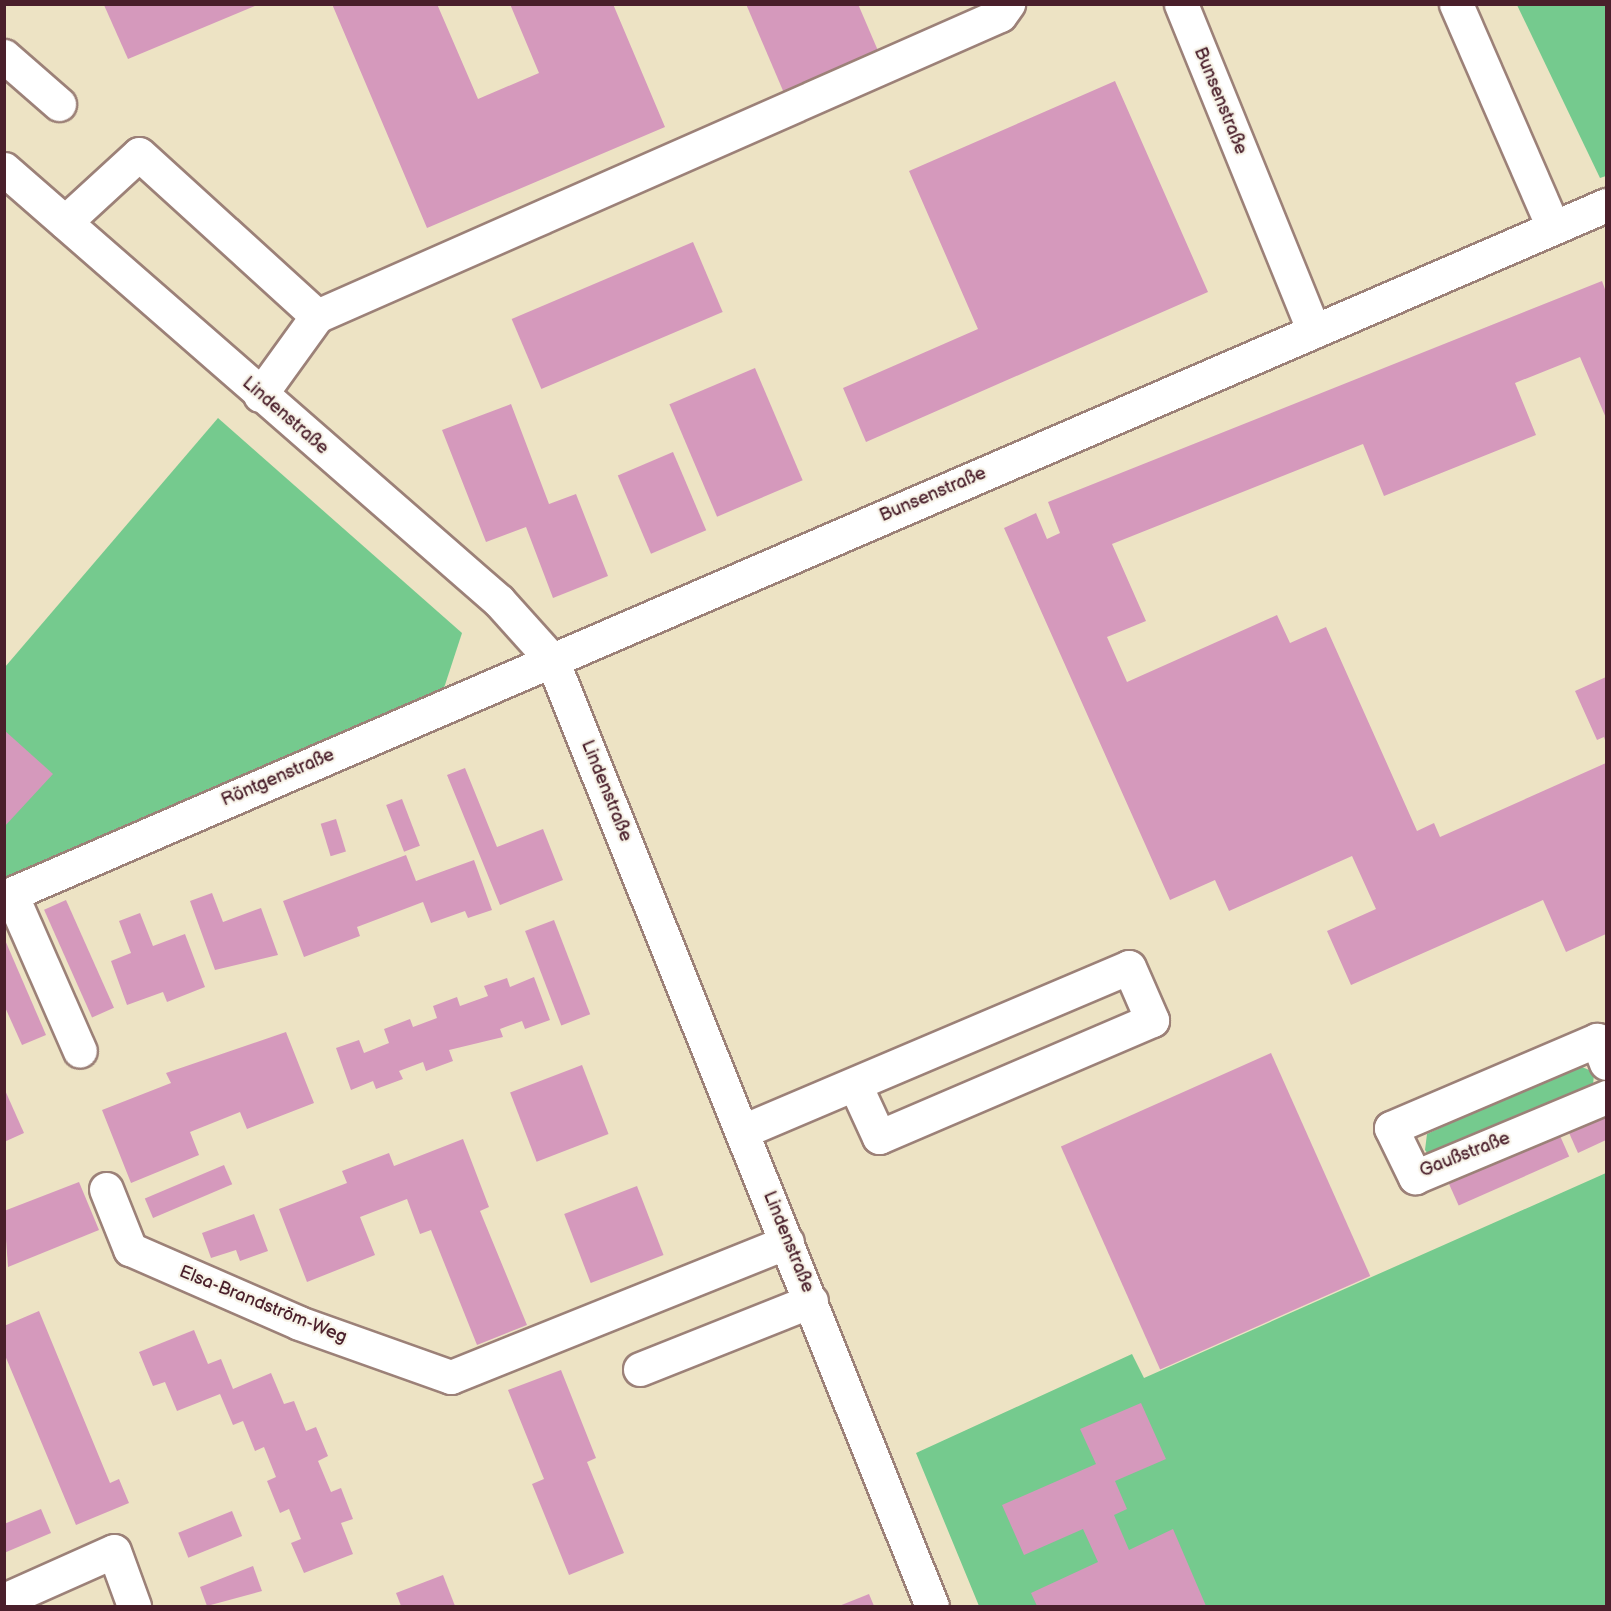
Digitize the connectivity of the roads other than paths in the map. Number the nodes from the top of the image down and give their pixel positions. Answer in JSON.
{"nodes":[{"id":1,"x":1008,"y":4,"type":"edge"},
{"id":2,"x":1181,"y":4,"type":"edge"},
{"id":3,"x":1456,"y":4,"type":"edge"},
{"id":4,"x":4,"y":56,"type":"edge"},
{"id":5,"x":59,"y":104,"type":"dead end"},
{"id":6,"x":4,"y":169,"type":"edge"},
{"id":7,"x":1606,"y":205,"type":"edge"},
{"id":8,"x":65,"y":222,"type":"junction"},
{"id":9,"x":1553,"y":227,"type":"junction"},
{"id":10,"x":317,"y":316,"type":"junction"},
{"id":11,"x":1314,"y":331,"type":"junction"},
{"id":12,"x":260,"y":395,"type":"junction"},
{"id":13,"x":552,"y":660,"type":"junction"},
{"id":14,"x":8,"y":895,"type":"edge"},
{"id":15,"x":1603,"y":1046,"type":"edge"},
{"id":16,"x":80,"y":1051,"type":"dead end"},
{"id":17,"x":856,"y":1087,"type":"junction"},
{"id":18,"x":1606,"y":1097,"type":"edge"},
{"id":19,"x":743,"y":1131,"type":"junction"},
{"id":20,"x":106,"y":1189,"type":"dead end"},
{"id":21,"x":787,"y":1242,"type":"junction"},
{"id":22,"x":811,"y":1301,"type":"junction"},
{"id":23,"x":640,"y":1369,"type":"dead end"},
{"id":24,"x":4,"y":1600,"type":"edge"},
{"id":25,"x":134,"y":1602,"type":"edge"},
{"id":26,"x":932,"y":1606,"type":"edge"}],
"edges":[{"from":1,"to":10,"type":"street"},
{"from":2,"to":11,"type":"street","name":"Bunsenstraße"},
{"from":3,"to":9,"type":"street"},
{"from":4,"to":5,"type":"street"},
{"from":6,"to":8,"type":"street","name":"Lindenstraße"},
{"from":7,"to":9,"type":"street","name":"Bunsenstraße"},
{"from":8,"to":10,"type":"street"},
{"from":8,"to":12,"type":"street","name":"Lindenstraße"},
{"from":9,"to":11,"type":"street","name":"Bunsenstraße"},
{"from":10,"to":12,"type":"street"},
{"from":11,"to":13,"type":"street","name":"Bunsenstraße"},
{"from":12,"to":13,"type":"street","name":"Lindenstraße"},
{"from":13,"to":14,"type":"street","name":"Röntgenstraße"},
{"from":13,"to":19,"type":"street","name":"Lindenstraße"},
{"from":14,"to":16,"type":"street"},
{"from":15,"to":18,"type":"street","name":"Gaußstraße"},
{"from":17,"to":17,"type":"street"},
{"from":17,"to":19,"type":"street"},
{"from":19,"to":21,"type":"street","name":"Lindenstraße"},
{"from":20,"to":21,"type":"street","name":"Elsa-Brandström-Weg"},
{"from":21,"to":22,"type":"street","name":"Lindenstraße"},
{"from":22,"to":23,"type":"street"},
{"from":22,"to":26,"type":"street","name":"Lindenstraße"},
{"from":24,"to":25,"type":"street"}]}
